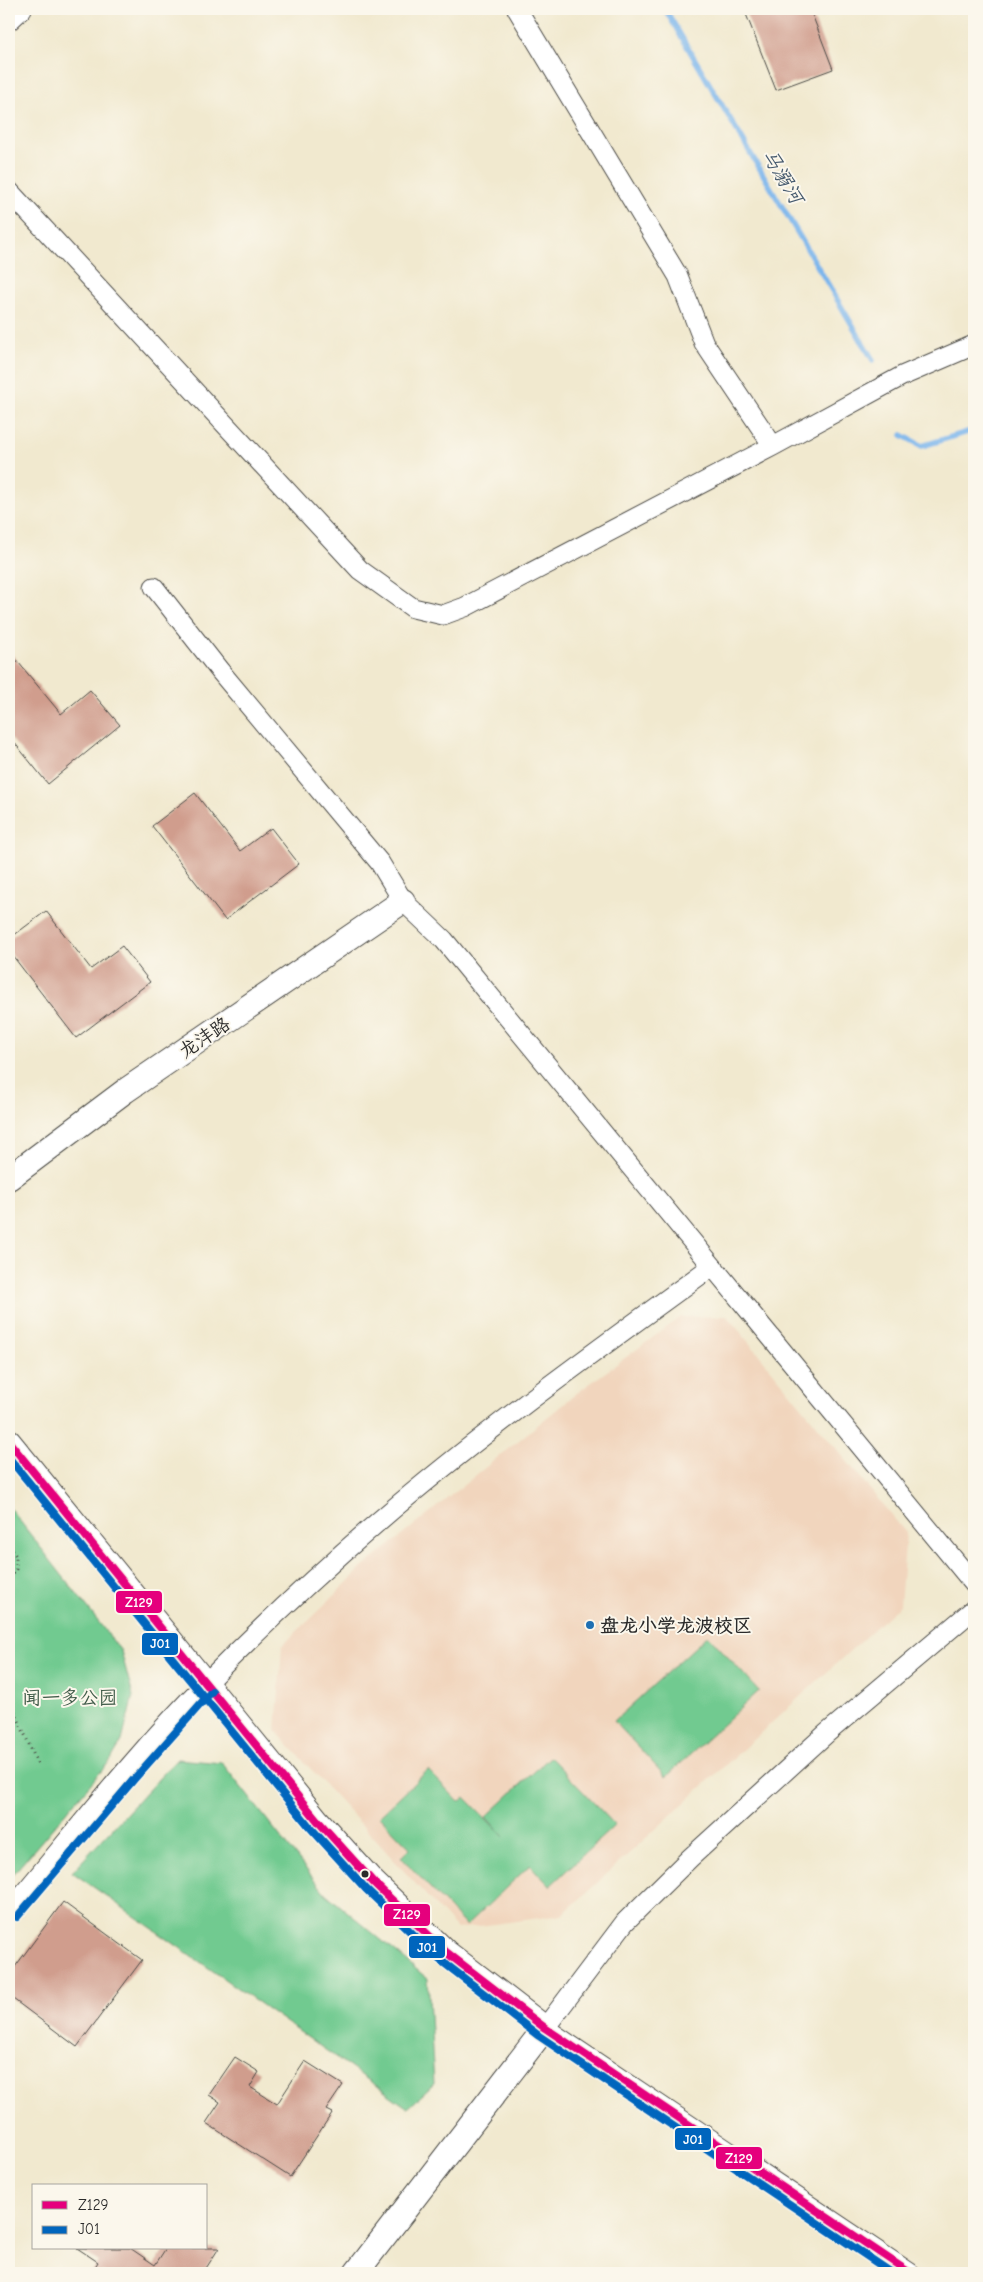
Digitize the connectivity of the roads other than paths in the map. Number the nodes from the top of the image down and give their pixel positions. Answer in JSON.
{"nodes":[{"id":1,"x":22,"y":9,"type":"edge"},
{"id":2,"x":516,"y":9,"type":"edge"},
{"id":3,"x":9,"y":21,"type":"edge"},
{"id":4,"x":9,"y":192,"type":"edge"},
{"id":5,"x":974,"y":346,"type":"edge"},
{"id":6,"x":773,"y":446,"type":"junction"},
{"id":7,"x":154,"y":587,"type":"dead end"},
{"id":8,"x":403,"y":901,"type":"junction"},
{"id":9,"x":9,"y":1178,"type":"edge"},
{"id":10,"x":711,"y":1267,"type":"junction"},
{"id":11,"x":9,"y":1442,"type":"edge"},
{"id":12,"x":974,"y":1584,"type":"edge"},
{"id":13,"x":974,"y":1609,"type":"edge"},
{"id":14,"x":205,"y":1684,"type":"junction"},
{"id":15,"x":9,"y":1911,"type":"edge"},
{"id":16,"x":545,"y":2028,"type":"junction"},
{"id":17,"x":356,"y":2273,"type":"edge"},
{"id":18,"x":910,"y":2273,"type":"edge"}],
"edges":[{"from":1,"to":3,"type":"street"},
{"from":2,"to":6,"type":"street"},
{"from":4,"to":6,"type":"street"},
{"from":5,"to":6,"type":"street"},
{"from":7,"to":8,"type":"street"},
{"from":8,"to":9,"type":"street","name":"龙沣路"},
{"from":8,"to":10,"type":"street"},
{"from":10,"to":12,"type":"street"},
{"from":10,"to":14,"type":"street"},
{"from":11,"to":14,"type":"street"},
{"from":13,"to":16,"type":"street"},
{"from":14,"to":15,"type":"street"},
{"from":14,"to":16,"type":"street"},
{"from":16,"to":17,"type":"street"},
{"from":16,"to":18,"type":"street"}]}
